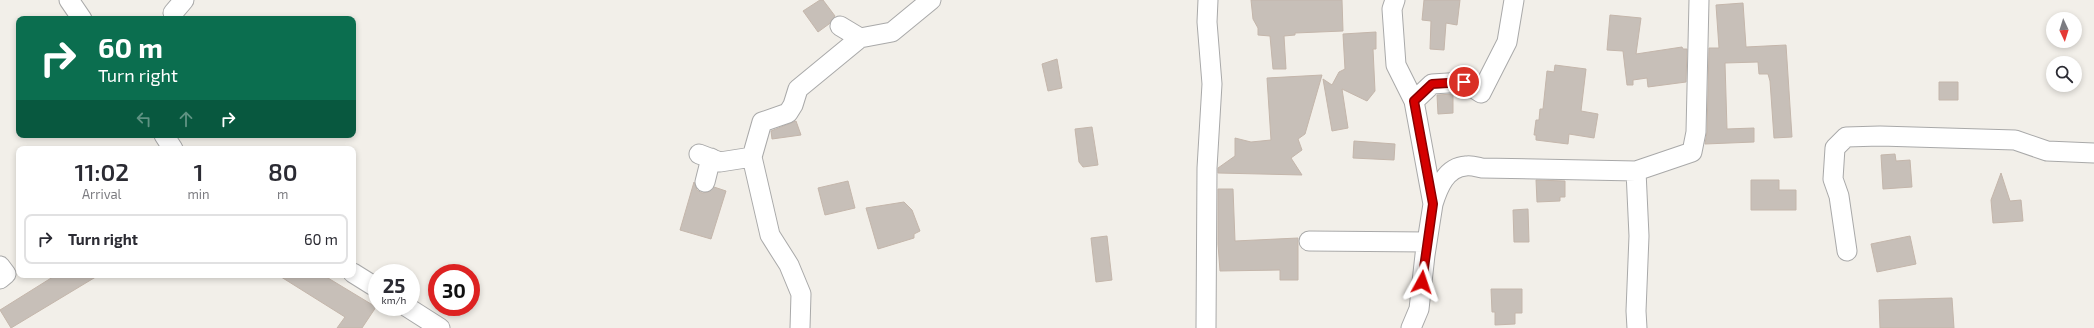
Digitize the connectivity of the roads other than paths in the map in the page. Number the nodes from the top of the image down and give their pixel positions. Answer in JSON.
{"nodes":[{"id":1,"x":69,"y":0,"type":"edge"},
{"id":2,"x":931,"y":0,"type":"edge"},
{"id":3,"x":1208,"y":0,"type":"edge"},
{"id":4,"x":1395,"y":0,"type":"edge"},
{"id":5,"x":1514,"y":0,"type":"edge"},
{"id":6,"x":1699,"y":0,"type":"edge"},
{"id":7,"x":80,"y":16,"type":"edge"},
{"id":8,"x":840,"y":26,"type":"dead end"},
{"id":9,"x":860,"y":38,"type":"junction"},
{"id":10,"x":1414,"y":101,"type":"junction"},
{"id":11,"x":2094,"y":154,"type":"edge"},
{"id":12,"x":752,"y":157,"type":"junction"},
{"id":13,"x":1636,"y":171,"type":"junction"},
{"id":14,"x":705,"y":182,"type":"dead end"},
{"id":15,"x":1433,"y":204,"type":"junction"},
{"id":16,"x":1308,"y":241,"type":"dead end"},
{"id":17,"x":1427,"y":242,"type":"junction"},
{"id":18,"x":1847,"y":252,"type":"dead end"},
{"id":19,"x":356,"y":275,"type":"edge"},
{"id":20,"x":368,"y":282,"type":"edge"},
{"id":21,"x":420,"y":315,"type":"edge"},
{"id":22,"x":440,"y":328,"type":"edge"},
{"id":23,"x":800,"y":328,"type":"edge"},
{"id":24,"x":1206,"y":328,"type":"edge"},
{"id":25,"x":1411,"y":328,"type":"edge"},
{"id":26,"x":1638,"y":328,"type":"edge"}],
"edges":[{"from":1,"to":7,"type":"street"},
{"from":2,"to":9,"type":"street"},
{"from":3,"to":24,"type":"street"},
{"from":4,"to":10,"type":"street"},
{"from":5,"to":10,"type":"street"},
{"from":6,"to":13,"type":"street"},
{"from":8,"to":9,"type":"street"},
{"from":9,"to":12,"type":"street"},
{"from":10,"to":15,"type":"street"},
{"from":11,"to":18,"type":"street"},
{"from":12,"to":14,"type":"street"},
{"from":12,"to":23,"type":"street"},
{"from":13,"to":15,"type":"street"},
{"from":13,"to":26,"type":"street"},
{"from":15,"to":17,"type":"street"},
{"from":16,"to":17,"type":"street"},
{"from":17,"to":25,"type":"street"},
{"from":19,"to":20,"type":"street"},
{"from":21,"to":22,"type":"street"}]}
